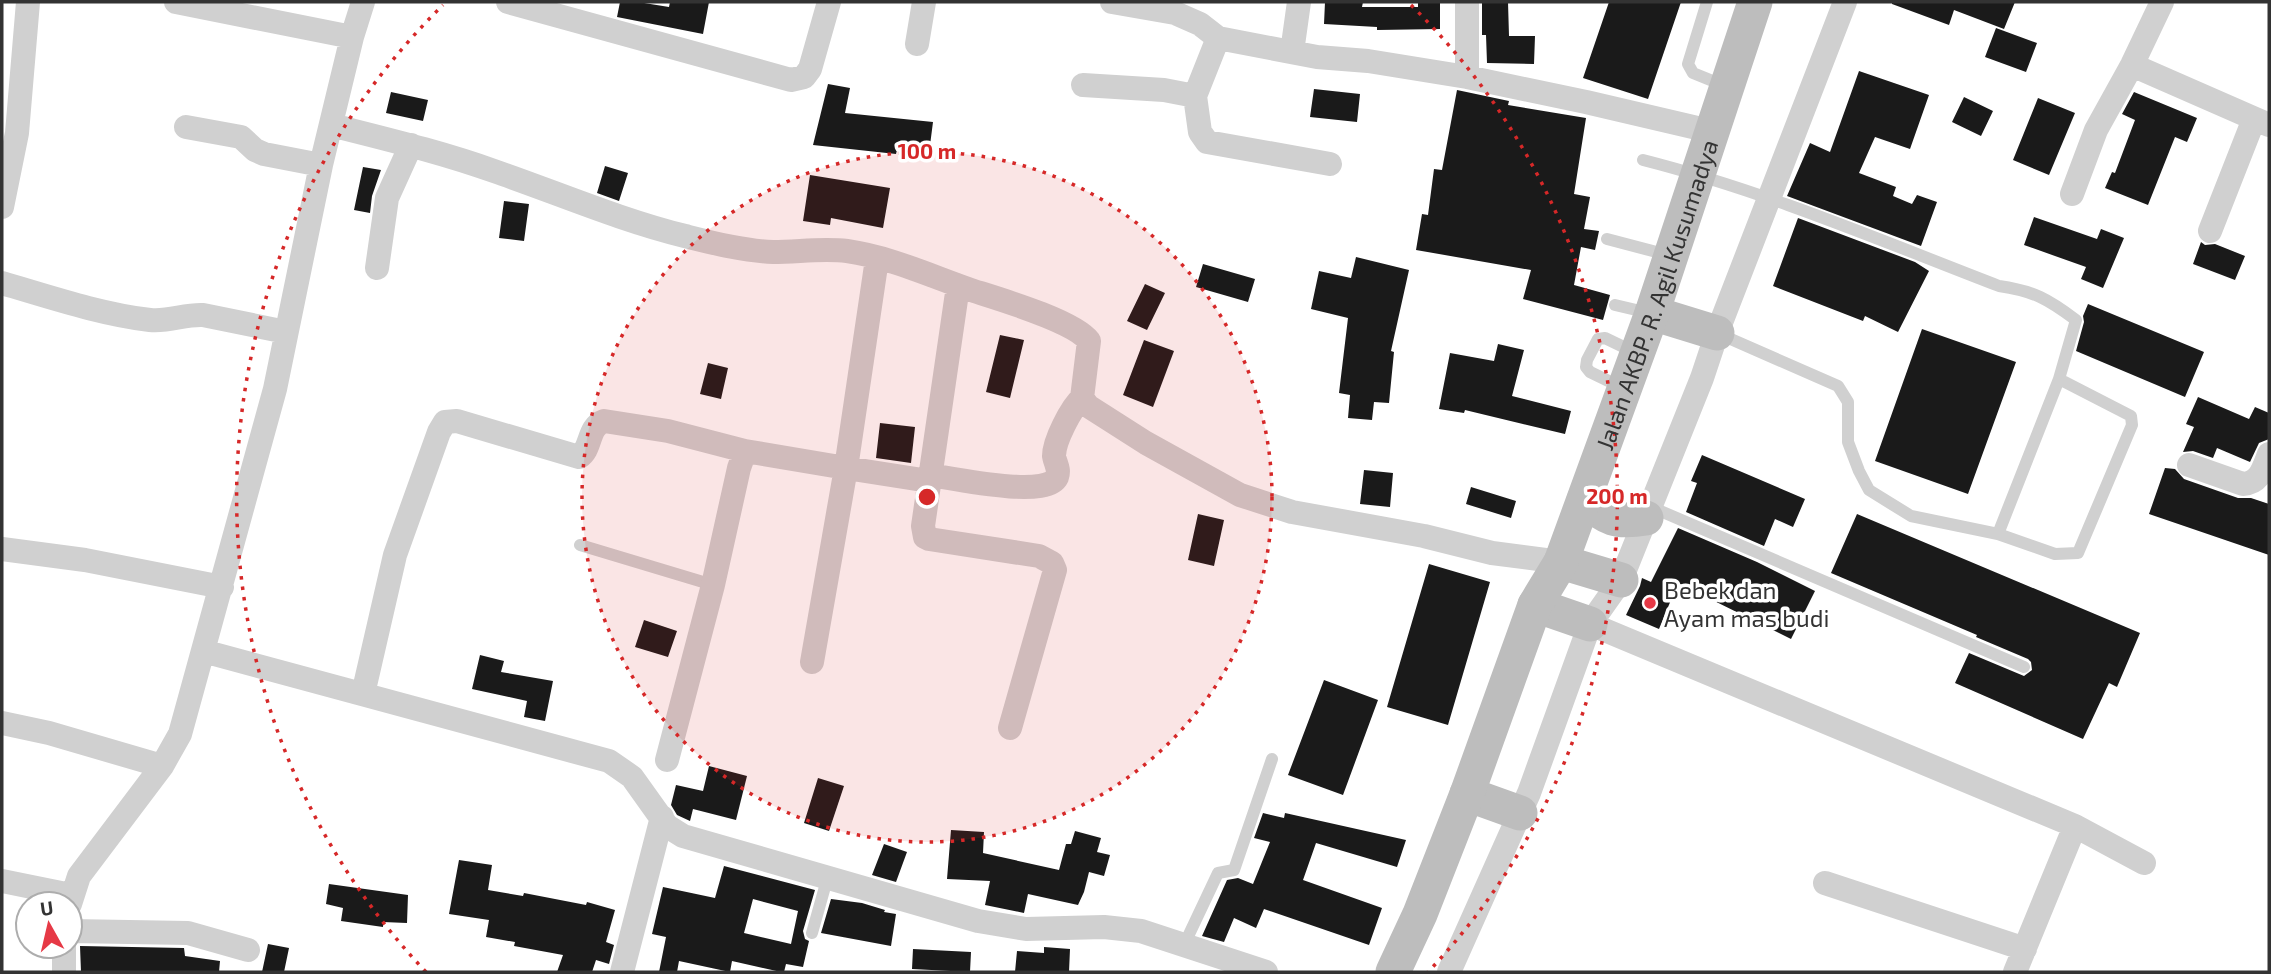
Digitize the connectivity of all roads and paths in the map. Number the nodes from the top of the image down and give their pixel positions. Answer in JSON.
{"nodes":[{"id":1,"x":27,"y":2,"type":"edge"},
{"id":2,"x":176,"y":2,"type":"edge"},
{"id":3,"x":363,"y":2,"type":"edge"},
{"id":4,"x":508,"y":2,"type":"edge"},
{"id":5,"x":829,"y":2,"type":"edge"},
{"id":6,"x":924,"y":2,"type":"edge"},
{"id":7,"x":1112,"y":2,"type":"edge"},
{"id":8,"x":1299,"y":2,"type":"edge"},
{"id":9,"x":1467,"y":2,"type":"edge"},
{"id":10,"x":1707,"y":2,"type":"edge"},
{"id":11,"x":1755,"y":2,"type":"edge"},
{"id":12,"x":1845,"y":2,"type":"edge"},
{"id":13,"x":2162,"y":2,"type":"edge"},
{"id":14,"x":352,"y":37,"type":"junction"},
{"id":15,"x":1218,"y":38,"type":"junction"},
{"id":16,"x":918,"y":44,"type":"dead end"},
{"id":17,"x":1292,"y":52,"type":"junction"},
{"id":18,"x":2132,"y":65,"type":"junction"},
{"id":19,"x":1467,"y":77,"type":"junction"},
{"id":20,"x":1083,"y":85,"type":"dead end"},
{"id":21,"x":1725,"y":87,"type":"junction"},
{"id":22,"x":1195,"y":96,"type":"junction"},
{"id":23,"x":2262,"y":122,"type":"edge"},
{"id":24,"x":331,"y":125,"type":"junction"},
{"id":25,"x":186,"y":127,"type":"dead end"},
{"id":26,"x":1710,"y":131,"type":"junction"},
{"id":27,"x":411,"y":145,"type":"junction"},
{"id":28,"x":1643,"y":160,"type":"dead end"},
{"id":29,"x":1330,"y":164,"type":"dead end"},
{"id":30,"x":321,"y":165,"type":"junction"},
{"id":31,"x":1698,"y":176,"type":"junction"},
{"id":32,"x":2072,"y":194,"type":"dead end"},
{"id":33,"x":1768,"y":199,"type":"junction"},
{"id":34,"x":2,"y":207,"type":"edge"},
{"id":35,"x":2210,"y":231,"type":"dead end"},
{"id":36,"x":1607,"y":239,"type":"dead end"},
{"id":37,"x":1671,"y":256,"type":"junction"},
{"id":38,"x":877,"y":259,"type":"junction"},
{"id":39,"x":377,"y":268,"type":"dead end"},
{"id":40,"x":2,"y":283,"type":"edge"},
{"id":41,"x":958,"y":286,"type":"junction"},
{"id":42,"x":1615,"y":305,"type":"dead end"},
{"id":43,"x":1652,"y":313,"type":"junction"},
{"id":44,"x":286,"y":332,"type":"junction"},
{"id":45,"x":1717,"y":333,"type":"junction"},
{"id":46,"x":2059,"y":379,"type":"junction"},
{"id":47,"x":1082,"y":398,"type":"junction"},
{"id":48,"x":745,"y":451,"type":"junction"},
{"id":49,"x":2269,"y":454,"type":"edge"},
{"id":50,"x":2189,"y":465,"type":"dead end"},
{"id":51,"x":846,"y":468,"type":"junction"},
{"id":52,"x":930,"y":478,"type":"junction"},
{"id":53,"x":1584,"y":500,"type":"junction"},
{"id":54,"x":1648,"y":513,"type":"junction"},
{"id":55,"x":1998,"y":534,"type":"junction"},
{"id":56,"x":580,"y":545,"type":"dead end"},
{"id":57,"x":2,"y":550,"type":"edge"},
{"id":58,"x":1561,"y":562,"type":"junction"},
{"id":59,"x":1620,"y":580,"type":"junction"},
{"id":60,"x":713,"y":585,"type":"junction"},
{"id":61,"x":222,"y":587,"type":"junction"},
{"id":62,"x":1535,"y":605,"type":"junction"},
{"id":63,"x":1590,"y":624,"type":"junction"},
{"id":64,"x":203,"y":651,"type":"junction"},
{"id":65,"x":811,"y":662,"type":"dead end"},
{"id":66,"x":2024,"y":667,"type":"dead end"},
{"id":67,"x":363,"y":694,"type":"junction"},
{"id":68,"x":2,"y":723,"type":"edge"},
{"id":69,"x":1010,"y":728,"type":"dead end"},
{"id":70,"x":1272,"y":759,"type":"dead end"},
{"id":71,"x":667,"y":760,"type":"dead end"},
{"id":72,"x":162,"y":766,"type":"junction"},
{"id":73,"x":1467,"y":794,"type":"junction"},
{"id":74,"x":1520,"y":813,"type":"junction"},
{"id":75,"x":2076,"y":826,"type":"junction"},
{"id":76,"x":671,"y":827,"type":"junction"},
{"id":77,"x":2144,"y":863,"type":"dead end"},
{"id":78,"x":828,"y":876,"type":"junction"},
{"id":79,"x":2,"y":881,"type":"edge"},
{"id":80,"x":1825,"y":883,"type":"dead end"},
{"id":81,"x":34,"y":890,"type":"edge"},
{"id":82,"x":74,"y":890,"type":"edge"},
{"id":83,"x":84,"y":931,"type":"edge"},
{"id":84,"x":812,"y":933,"type":"dead end"},
{"id":85,"x":1184,"y":946,"type":"junction"},
{"id":86,"x":2025,"y":949,"type":"junction"},
{"id":87,"x":248,"y":950,"type":"dead end"},
{"id":88,"x":622,"y":972,"type":"edge"},
{"id":89,"x":1266,"y":972,"type":"edge"},
{"id":90,"x":1393,"y":972,"type":"edge"},
{"id":91,"x":1449,"y":972,"type":"edge"},
{"id":92,"x":2015,"y":972,"type":"edge"}],
"edges":[{"from":1,"to":34,"type":"street"},
{"from":2,"to":14,"type":"street"},
{"from":3,"to":14,"type":"street"},
{"from":4,"to":5,"type":"street"},
{"from":6,"to":16,"type":"street"},
{"from":7,"to":15,"type":"street"},
{"from":8,"to":17,"type":"street"},
{"from":9,"to":19,"type":"street"},
{"from":10,"to":21,"type":"lane"},
{"from":11,"to":21,"type":"main road","name":"Jalan AKBP. R. Agil Kusumadya"},
{"from":12,"to":33,"type":"street"},
{"from":13,"to":18,"type":"street"},
{"from":14,"to":24,"type":"street"},
{"from":15,"to":17,"type":"street"},
{"from":15,"to":22,"type":"street"},
{"from":17,"to":19,"type":"street"},
{"from":18,"to":23,"type":"street"},
{"from":18,"to":32,"type":"street"},
{"from":19,"to":26,"type":"street"},
{"from":20,"to":22,"type":"street"},
{"from":21,"to":26,"type":"main road","name":"Jalan AKBP. R. Agil Kusumadya"},
{"from":22,"to":29,"type":"street"},
{"from":23,"to":35,"type":"street"},
{"from":24,"to":27,"type":"street"},
{"from":24,"to":30,"type":"street"},
{"from":25,"to":30,"type":"street"},
{"from":26,"to":31,"type":"main road","name":"Jalan AKBP. R. Agil Kusumadya"},
{"from":27,"to":38,"type":"street"},
{"from":27,"to":39,"type":"street"},
{"from":28,"to":31,"type":"lane"},
{"from":30,"to":44,"type":"street"},
{"from":31,"to":33,"type":"lane"},
{"from":31,"to":37,"type":"main road","name":"Jalan AKBP. R. Agil Kusumadya"},
{"from":33,"to":45,"type":"street"},
{"from":33,"to":46,"type":"lane"},
{"from":36,"to":37,"type":"lane"},
{"from":37,"to":43,"type":"main road","name":"Jalan AKBP. R. Agil Kusumadya"},
{"from":38,"to":41,"type":"street"},
{"from":38,"to":51,"type":"street"},
{"from":40,"to":44,"type":"street"},
{"from":41,"to":47,"type":"street"},
{"from":41,"to":52,"type":"street"},
{"from":42,"to":43,"type":"lane"},
{"from":43,"to":45,"type":"main road"},
{"from":43,"to":53,"type":"main road","name":"Jalan AKBP. R. Agil Kusumadya"},
{"from":44,"to":61,"type":"street"},
{"from":45,"to":54,"type":"street"},
{"from":45,"to":55,"type":"lane"},
{"from":46,"to":55,"type":"lane"},
{"from":46,"to":55,"type":"lane"},
{"from":47,"to":52,"type":"street"},
{"from":47,"to":58,"type":"street"},
{"from":48,"to":51,"type":"street"},
{"from":48,"to":60,"type":"street"},
{"from":48,"to":67,"type":"street"},
{"from":49,"to":50,"type":"street"},
{"from":51,"to":52,"type":"street"},
{"from":51,"to":65,"type":"street"},
{"from":52,"to":69,"type":"street"},
{"from":53,"to":54,"type":"main road"},
{"from":53,"to":58,"type":"main road","name":"Jalan AKBP. R. Agil Kusumadya"},
{"from":54,"to":59,"type":"street"},
{"from":54,"to":66,"type":"lane"},
{"from":56,"to":60,"type":"lane"},
{"from":57,"to":61,"type":"street"},
{"from":58,"to":59,"type":"main road"},
{"from":58,"to":62,"type":"main road","name":"Jalan AKBP. R. Agil Kusumadya"},
{"from":59,"to":63,"type":"street"},
{"from":60,"to":71,"type":"street"},
{"from":61,"to":64,"type":"street"},
{"from":62,"to":63,"type":"main road"},
{"from":62,"to":73,"type":"main road","name":"Jalan AKBP. R. Agil Kusumadya"},
{"from":63,"to":74,"type":"street"},
{"from":63,"to":75,"type":"street"},
{"from":64,"to":67,"type":"street"},
{"from":64,"to":72,"type":"street"},
{"from":67,"to":76,"type":"street"},
{"from":68,"to":72,"type":"street"},
{"from":70,"to":85,"type":"lane"},
{"from":72,"to":82,"type":"street"},
{"from":73,"to":74,"type":"main road"},
{"from":73,"to":90,"type":"main road","name":"Jalan AKBP. R. Agil Kusumadya"},
{"from":74,"to":91,"type":"street"},
{"from":75,"to":77,"type":"street"},
{"from":75,"to":86,"type":"street"},
{"from":76,"to":78,"type":"street"},
{"from":76,"to":88,"type":"street"},
{"from":78,"to":84,"type":"lane"},
{"from":78,"to":85,"type":"street"},
{"from":79,"to":81,"type":"street"},
{"from":80,"to":86,"type":"street"},
{"from":83,"to":87,"type":"street"},
{"from":85,"to":89,"type":"street"},
{"from":86,"to":92,"type":"street"}]}
